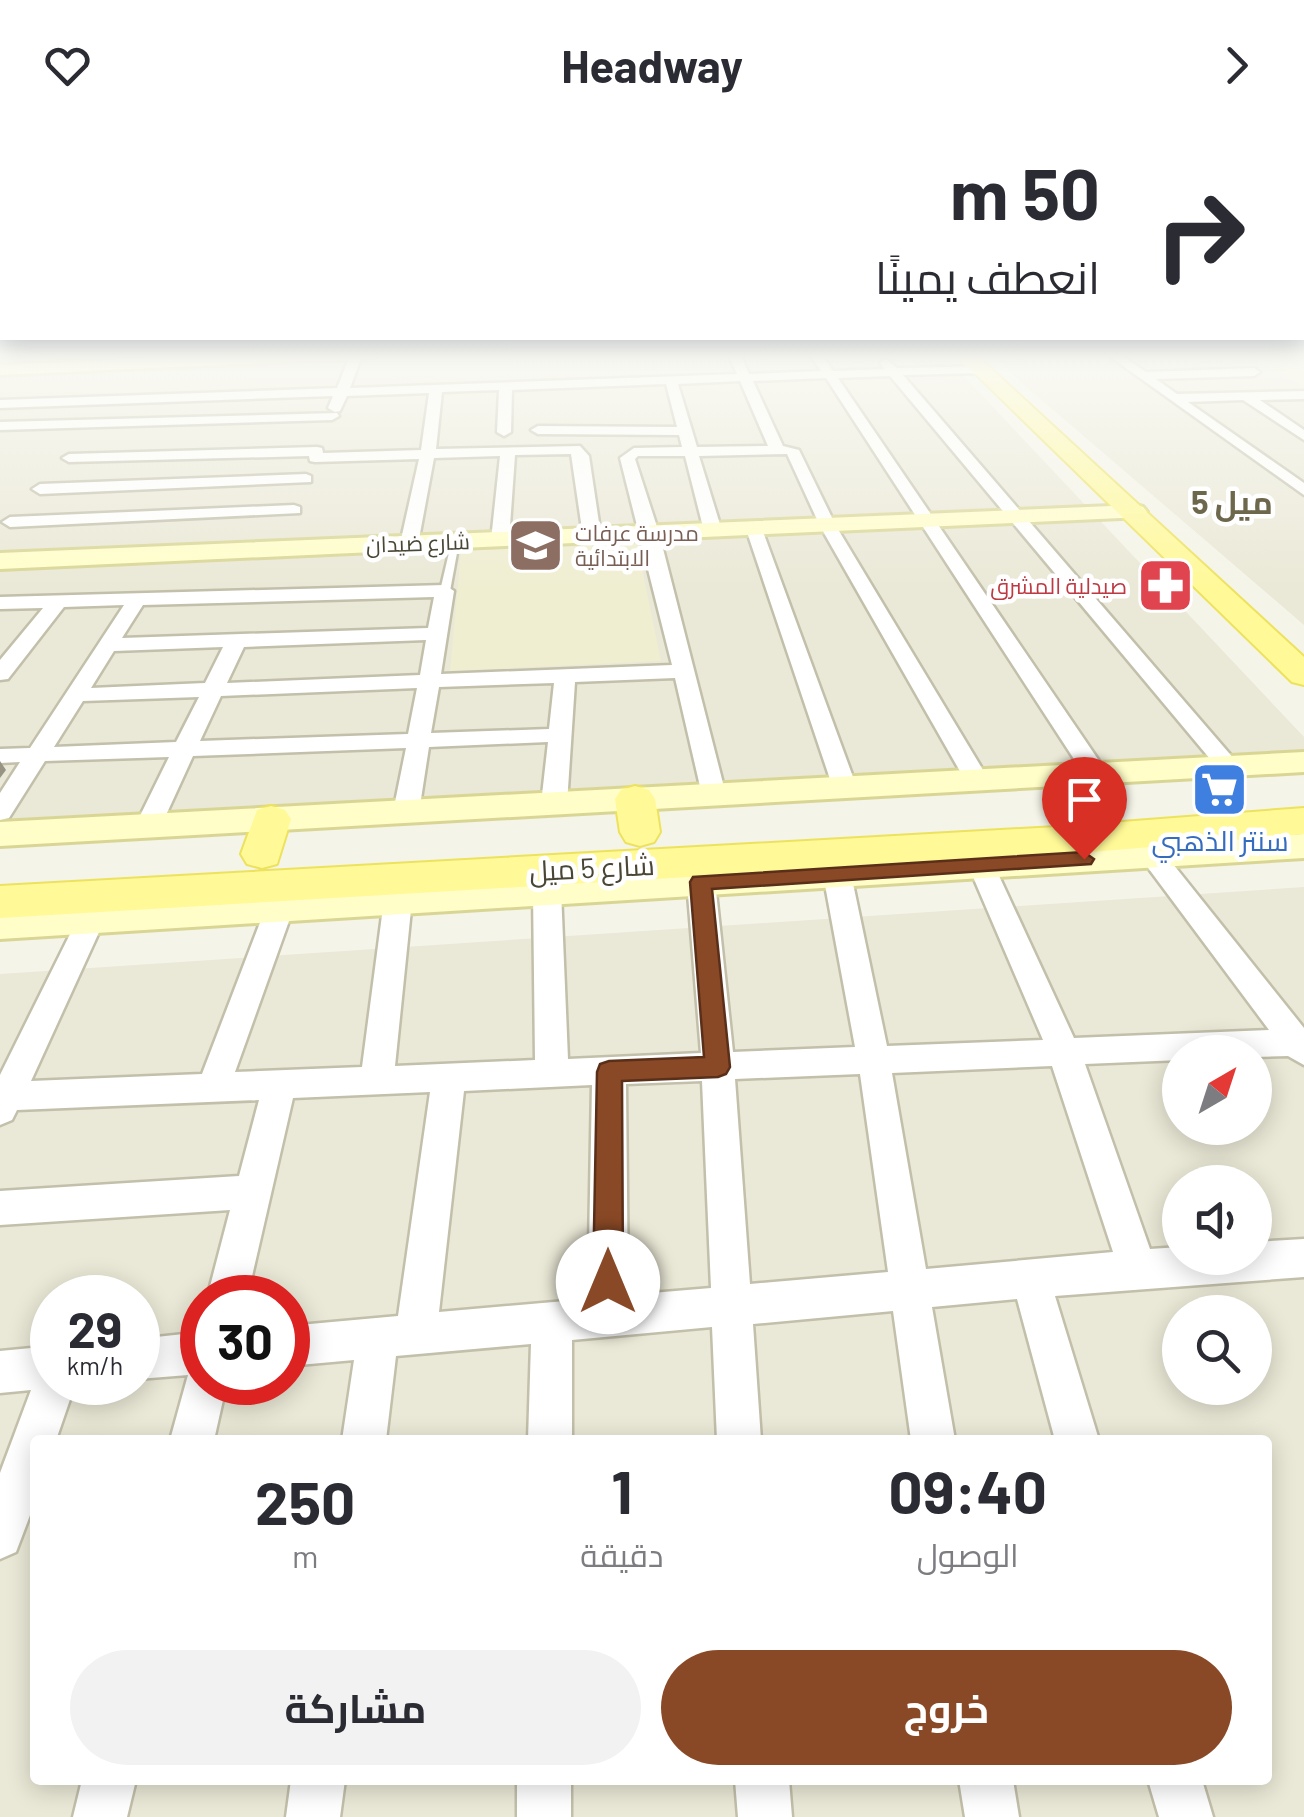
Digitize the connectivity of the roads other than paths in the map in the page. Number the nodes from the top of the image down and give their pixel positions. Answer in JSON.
{"nodes":[{"id":1,"x":685,"y":431,"type":"edge"},
{"id":2,"x":24,"y":432,"type":"edge"},
{"id":3,"x":94,"y":432,"type":"edge"},
{"id":4,"x":325,"y":432,"type":"edge"},
{"id":5,"x":486,"y":432,"type":"dead end"},
{"id":6,"x":504,"y":432,"type":"edge"},
{"id":7,"x":769,"y":432,"type":"edge"},
{"id":8,"x":867,"y":432,"type":"edge"},
{"id":9,"x":945,"y":432,"type":"edge"},
{"id":10,"x":1053,"y":432,"type":"edge"},
{"id":11,"x":1064,"y":432,"type":"edge"},
{"id":12,"x":1222,"y":432,"type":"edge"},
{"id":13,"x":450,"y":433,"type":"dead end"},
{"id":14,"x":432,"y":434,"type":"joint"},
{"id":15,"x":1304,"y":437,"type":"edge"},
{"id":16,"x":1286,"y":438,"type":"dead end"},
{"id":17,"x":1269,"y":439,"type":"dead end"},
{"id":18,"x":1234,"y":440,"type":"junction"},
{"id":19,"x":776,"y":447,"type":"junction"},
{"id":20,"x":6,"y":448,"type":"dead end"},
{"id":21,"x":508,"y":450,"type":"junction"},
{"id":22,"x":690,"y":451,"type":"junction"},
{"id":23,"x":428,"y":453,"type":"junction"},
{"id":24,"x":316,"y":454,"type":"junction"},
{"id":25,"x":69,"y":458,"type":"junction"},
{"id":26,"x":306,"y":478,"type":"junction"},
{"id":27,"x":1296,"y":478,"type":"edge"},
{"id":28,"x":40,"y":489,"type":"junction"},
{"id":29,"x":1304,"y":490,"type":"edge"},
{"id":30,"x":1135,"y":512,"type":"junction"},
{"id":31,"x":1018,"y":518,"type":"junction"},
{"id":32,"x":928,"y":522,"type":"junction"},
{"id":33,"x":828,"y":526,"type":"junction"},
{"id":34,"x":5,"y":527,"type":"edge"},
{"id":35,"x":754,"y":529,"type":"junction"},
{"id":36,"x":286,"y":530,"type":"junction"},
{"id":37,"x":713,"y":530,"type":"junction"},
{"id":38,"x":650,"y":533,"type":"junction"},
{"id":39,"x":592,"y":536,"type":"junction"},
{"id":40,"x":500,"y":540,"type":"junction"},
{"id":41,"x":455,"y":542,"type":"junction"},
{"id":42,"x":409,"y":544,"type":"junction"},
{"id":43,"x":0,"y":561,"type":"edge"},
{"id":44,"x":1246,"y":585,"type":"dead end"},
{"id":45,"x":445,"y":591,"type":"junction"},
{"id":46,"x":137,"y":600,"type":"junction"},
{"id":47,"x":58,"y":602,"type":"junction"},
{"id":48,"x":0,"y":603,"type":"edge"},
{"id":49,"x":438,"y":634,"type":"junction"},
{"id":50,"x":236,"y":640,"type":"junction"},
{"id":51,"x":108,"y":644,"type":"junction"},
{"id":52,"x":684,"y":671,"type":"junction"},
{"id":53,"x":0,"y":674,"type":"edge"},
{"id":54,"x":1304,"y":675,"type":"edge"},
{"id":55,"x":565,"y":676,"type":"junction"},
{"id":56,"x":429,"y":681,"type":"junction"},
{"id":57,"x":214,"y":689,"type":"junction"},
{"id":58,"x":76,"y":695,"type":"junction"},
{"id":59,"x":560,"y":735,"type":"junction"},
{"id":60,"x":419,"y":738,"type":"junction"},
{"id":61,"x":186,"y":748,"type":"junction"},
{"id":62,"x":37,"y":754,"type":"junction"},
{"id":63,"x":0,"y":756,"type":"edge"},
{"id":64,"x":1304,"y":762,"type":"edge"},
{"id":65,"x":1229,"y":767,"type":"junction"},
{"id":66,"x":1096,"y":774,"type":"junction"},
{"id":67,"x":977,"y":780,"type":"junction"},
{"id":68,"x":844,"y":788,"type":"junction"},
{"id":69,"x":714,"y":795,"type":"junction"},
{"id":70,"x":1304,"y":799,"type":"edge"},
{"id":71,"x":554,"y":804,"type":"junction"},
{"id":72,"x":0,"y":812,"type":"edge"},
{"id":73,"x":406,"y":812,"type":"junction"},
{"id":74,"x":638,"y":816,"type":"junction"},
{"id":75,"x":148,"y":826,"type":"junction"},
{"id":76,"x":1050,"y":828,"type":"junction"},
{"id":77,"x":0,"y":834,"type":"edge"},
{"id":78,"x":266,"y":837,"type":"junction"},
{"id":79,"x":1302,"y":842,"type":"edge"},
{"id":80,"x":1152,"y":855,"type":"junction"},
{"id":81,"x":982,"y":865,"type":"junction"},
{"id":82,"x":0,"y":868,"type":"edge"},
{"id":83,"x":837,"y":874,"type":"junction"},
{"id":84,"x":686,"y":876,"type":"junction"},
{"id":85,"x":547,"y":891,"type":"junction"},
{"id":86,"x":214,"y":900,"type":"junction"},
{"id":87,"x":398,"y":900,"type":"junction"},
{"id":88,"x":0,"y":902,"type":"edge"},
{"id":89,"x":280,"y":907,"type":"junction"},
{"id":90,"x":90,"y":919,"type":"junction"},
{"id":91,"x":0,"y":924,"type":"edge"},
{"id":92,"x":1302,"y":1046,"type":"edge"},
{"id":93,"x":1064,"y":1052,"type":"junction"},
{"id":94,"x":874,"y":1060,"type":"junction"},
{"id":95,"x":718,"y":1067,"type":"junction"},
{"id":96,"x":609,"y":1072,"type":"junction"},
{"id":97,"x":552,"y":1074,"type":"junction"},
{"id":98,"x":449,"y":1078,"type":"junction"},
{"id":99,"x":378,"y":1081,"type":"junction"},
{"id":100,"x":279,"y":1085,"type":"junction"},
{"id":101,"x":213,"y":1088,"type":"junction"},
{"id":102,"x":3,"y":1103,"type":"edge"},
{"id":103,"x":253,"y":1192,"type":"junction"},
{"id":104,"x":0,"y":1208,"type":"edge"},
{"id":105,"x":1304,"y":1258,"type":"edge"},
{"id":106,"x":1138,"y":1269,"type":"junction"},
{"id":107,"x":233,"y":1275,"type":"edge"},
{"id":108,"x":1031,"y":1278,"type":"junction"},
{"id":109,"x":909,"y":1290,"type":"junction"},
{"id":110,"x":730,"y":1306,"type":"junction"},
{"id":111,"x":608,"y":1317,"type":"junction"},
{"id":112,"x":552,"y":1322,"type":"junction"},
{"id":113,"x":397,"y":1336,"type":"junction"},
{"id":114,"x":310,"y":1344,"type":"edge"},
{"id":115,"x":30,"y":1369,"type":"edge"},
{"id":116,"x":0,"y":1372,"type":"edge"},
{"id":117,"x":47,"y":1405,"type":"edge"},
{"id":118,"x":200,"y":1405,"type":"edge"},
{"id":119,"x":36,"y":1435,"type":"edge"},
{"id":120,"x":193,"y":1435,"type":"edge"},
{"id":121,"x":366,"y":1435,"type":"edge"},
{"id":122,"x":550,"y":1435,"type":"edge"},
{"id":123,"x":739,"y":1435,"type":"edge"},
{"id":124,"x":932,"y":1435,"type":"edge"},
{"id":125,"x":1076,"y":1435,"type":"edge"},
{"id":126,"x":30,"y":1452,"type":"edge"},
{"id":127,"x":0,"y":1536,"type":"edge"},
{"id":128,"x":108,"y":1785,"type":"edge"},
{"id":129,"x":317,"y":1785,"type":"edge"},
{"id":130,"x":544,"y":1785,"type":"edge"},
{"id":131,"x":762,"y":1785,"type":"edge"},
{"id":132,"x":987,"y":1785,"type":"edge"},
{"id":133,"x":1177,"y":1785,"type":"edge"},
{"id":134,"x":100,"y":1817,"type":"edge"},
{"id":135,"x":313,"y":1817,"type":"edge"},
{"id":136,"x":544,"y":1817,"type":"edge"},
{"id":137,"x":764,"y":1817,"type":"edge"},
{"id":138,"x":992,"y":1817,"type":"edge"},
{"id":139,"x":1186,"y":1817,"type":"edge"}],
"edges":[{"from":1,"to":22,"type":"street"},
{"from":2,"to":20,"type":"street"},
{"from":3,"to":25,"type":"street"},
{"from":4,"to":24,"type":"street"},
{"from":5,"to":6,"type":"street"},
{"from":7,"to":19,"type":"street"},
{"from":8,"to":32,"type":"street"},
{"from":9,"to":31,"type":"street"},
{"from":10,"to":30,"type":"main road"},
{"from":11,"to":44,"type":"main road"},
{"from":12,"to":18,"type":"street"},
{"from":13,"to":14,"type":"street"},
{"from":14,"to":23,"type":"street"},
{"from":15,"to":16,"type":"street"},
{"from":17,"to":18,"type":"street"},
{"from":18,"to":27,"type":"street"},
{"from":19,"to":22,"type":"street"},
{"from":19,"to":33,"type":"street"},
{"from":21,"to":23,"type":"street"},
{"from":21,"to":39,"type":"street"},
{"from":21,"to":40,"type":"street"},
{"from":22,"to":37,"type":"street"},
{"from":22,"to":38,"type":"street"},
{"from":23,"to":24,"type":"street"},
{"from":23,"to":42,"type":"street"},
{"from":24,"to":25,"type":"street"},
{"from":24,"to":26,"type":"street"},
{"from":25,"to":28,"type":"street"},
{"from":26,"to":28,"type":"street"},
{"from":26,"to":36,"type":"street"},
{"from":27,"to":29,"type":"street"},
{"from":28,"to":34,"type":"street"},
{"from":30,"to":31,"type":"street","name":"شارع ضيدان"},
{"from":30,"to":54,"type":"main road"},
{"from":31,"to":32,"type":"street","name":"شارع ضيدان"},
{"from":31,"to":65,"type":"street"},
{"from":32,"to":33,"type":"street","name":"شارع ضيدان"},
{"from":32,"to":66,"type":"street"},
{"from":33,"to":35,"type":"street","name":"شارع ضيدان"},
{"from":33,"to":67,"type":"street"},
{"from":34,"to":36,"type":"street"},
{"from":35,"to":37,"type":"street","name":"شارع ضيدان"},
{"from":35,"to":68,"type":"street"},
{"from":36,"to":42,"type":"street","name":"شارع ضيدان"},
{"from":36,"to":43,"type":"street","name":"شارع ضيدان"},
{"from":37,"to":38,"type":"street","name":"شارع ضيدان"},
{"from":38,"to":39,"type":"street","name":"شارع ضيدان"},
{"from":38,"to":52,"type":"street"},
{"from":39,"to":40,"type":"street","name":"شارع ضيدان"},
{"from":40,"to":41,"type":"street","name":"شارع ضيدان"},
{"from":41,"to":42,"type":"street","name":"شارع ضيدان"},
{"from":41,"to":45,"type":"lane"},
{"from":45,"to":46,"type":"street"},
{"from":45,"to":49,"type":"street"},
{"from":46,"to":47,"type":"street"},
{"from":46,"to":51,"type":"street"},
{"from":47,"to":48,"type":"street"},
{"from":47,"to":53,"type":"street"},
{"from":49,"to":50,"type":"street"},
{"from":49,"to":56,"type":"street"},
{"from":50,"to":51,"type":"street"},
{"from":50,"to":57,"type":"street"},
{"from":51,"to":58,"type":"street"},
{"from":52,"to":55,"type":"street"},
{"from":52,"to":69,"type":"street"},
{"from":55,"to":56,"type":"street"},
{"from":55,"to":59,"type":"street"},
{"from":56,"to":57,"type":"street"},
{"from":56,"to":60,"type":"street"},
{"from":57,"to":58,"type":"street"},
{"from":57,"to":61,"type":"street"},
{"from":58,"to":62,"type":"street"},
{"from":59,"to":60,"type":"street"},
{"from":59,"to":71,"type":"street"},
{"from":60,"to":61,"type":"street"},
{"from":60,"to":73,"type":"street"},
{"from":61,"to":62,"type":"street"},
{"from":61,"to":75,"type":"street"},
{"from":62,"to":63,"type":"street"},
{"from":62,"to":72,"type":"street"},
{"from":64,"to":65,"type":"street"},
{"from":65,"to":66,"type":"street"},
{"from":66,"to":67,"type":"street"},
{"from":67,"to":68,"type":"street"},
{"from":68,"to":69,"type":"street"},
{"from":69,"to":74,"type":"street"},
{"from":70,"to":76,"type":"main road","name":"شارع 5 ميل"},
{"from":71,"to":73,"type":"street"},
{"from":71,"to":74,"type":"street"},
{"from":73,"to":78,"type":"street"},
{"from":74,"to":76,"type":"main road","name":"شارع 5 ميل"},
{"from":74,"to":78,"type":"main road","name":"شارع 5 ميل"},
{"from":75,"to":77,"type":"street"},
{"from":75,"to":78,"type":"street"},
{"from":76,"to":79,"type":"main road","name":"شارع 5 ميل"},
{"from":76,"to":84,"type":"main road","name":"شارع 5 ميل"},
{"from":78,"to":82,"type":"main road","name":"شارع 5 ميل"},
{"from":79,"to":80,"type":"street"},
{"from":80,"to":81,"type":"street"},
{"from":80,"to":92,"type":"street"},
{"from":81,"to":83,"type":"street"},
{"from":81,"to":93,"type":"street"},
{"from":83,"to":84,"type":"street"},
{"from":83,"to":94,"type":"street"},
{"from":84,"to":85,"type":"street"},
{"from":84,"to":86,"type":"main road","name":"شارع 5 ميل"},
{"from":84,"to":95,"type":"street"},
{"from":85,"to":87,"type":"street"},
{"from":85,"to":97,"type":"street"},
{"from":86,"to":88,"type":"main road","name":"شارع 5 ميل"},
{"from":86,"to":89,"type":"street"},
{"from":86,"to":90,"type":"street"},
{"from":87,"to":89,"type":"street"},
{"from":87,"to":99,"type":"street"},
{"from":89,"to":101,"type":"street"},
{"from":90,"to":91,"type":"street"},
{"from":90,"to":102,"type":"street"},
{"from":92,"to":93,"type":"street"},
{"from":93,"to":94,"type":"street"},
{"from":93,"to":106,"type":"street"},
{"from":94,"to":95,"type":"street"},
{"from":94,"to":109,"type":"street"},
{"from":95,"to":96,"type":"street"},
{"from":95,"to":110,"type":"street"},
{"from":96,"to":97,"type":"street"},
{"from":96,"to":111,"type":"street"},
{"from":97,"to":98,"type":"street"},
{"from":98,"to":99,"type":"street"},
{"from":98,"to":113,"type":"street"},
{"from":99,"to":100,"type":"street"},
{"from":100,"to":101,"type":"street"},
{"from":100,"to":103,"type":"street"},
{"from":101,"to":102,"type":"street"},
{"from":103,"to":104,"type":"street"},
{"from":103,"to":107,"type":"street"},
{"from":105,"to":106,"type":"street"},
{"from":106,"to":108,"type":"street"},
{"from":108,"to":109,"type":"street"},
{"from":108,"to":125,"type":"street"},
{"from":109,"to":110,"type":"street"},
{"from":109,"to":124,"type":"street"},
{"from":110,"to":111,"type":"street"},
{"from":110,"to":123,"type":"street"},
{"from":111,"to":112,"type":"street"},
{"from":112,"to":113,"type":"street"},
{"from":112,"to":122,"type":"street"},
{"from":113,"to":114,"type":"street"},
{"from":113,"to":121,"type":"street"},
{"from":115,"to":116,"type":"street"},
{"from":117,"to":119,"type":"street"},
{"from":118,"to":120,"type":"street"},
{"from":126,"to":127,"type":"street"},
{"from":128,"to":134,"type":"street"},
{"from":129,"to":135,"type":"street"},
{"from":130,"to":136,"type":"street"},
{"from":131,"to":137,"type":"street"},
{"from":132,"to":138,"type":"street"},
{"from":133,"to":139,"type":"street"}]}
